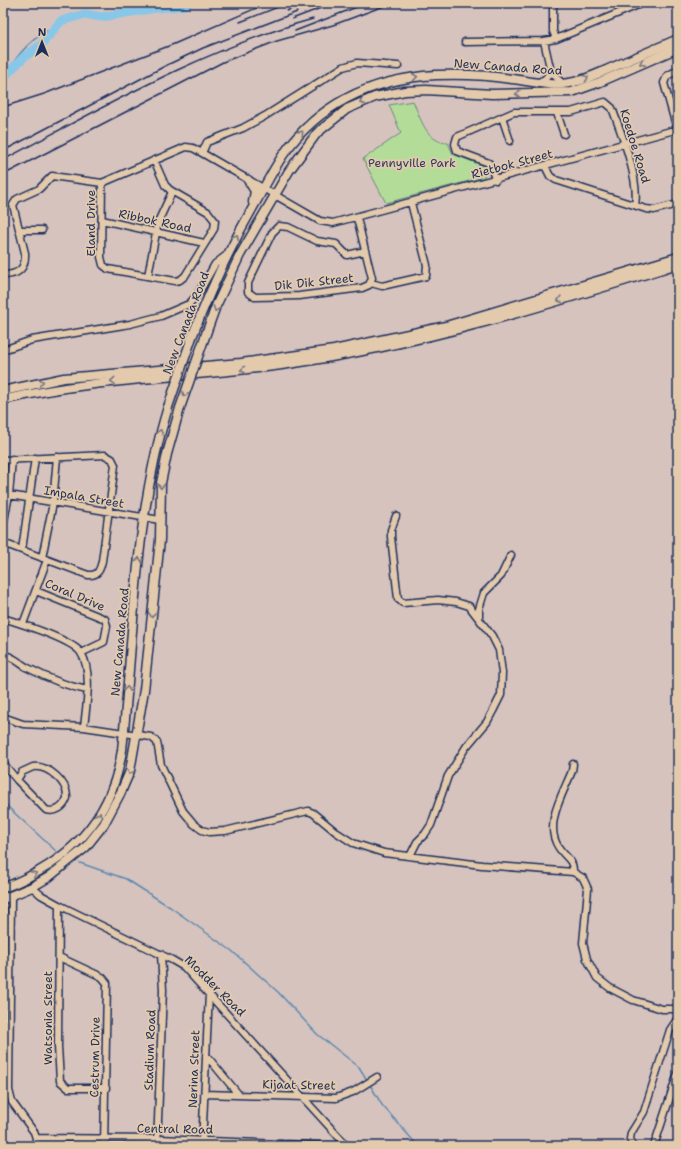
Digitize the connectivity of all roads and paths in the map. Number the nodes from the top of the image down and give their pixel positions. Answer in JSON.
{"nodes":[{"id":1,"x":553,"y":3,"type":"edge"},
{"id":2,"x":643,"y":3,"type":"edge"},
{"id":3,"x":556,"y":39,"type":"junction"},
{"id":4,"x":678,"y":39,"type":"edge"},
{"id":5,"x":544,"y":41,"type":"junction"},
{"id":6,"x":465,"y":42,"type":"dead end"},
{"id":7,"x":678,"y":48,"type":"edge"},
{"id":8,"x":398,"y":66,"type":"dead end"},
{"id":9,"x":678,"y":70,"type":"edge"},
{"id":10,"x":551,"y":72,"type":"junction"},
{"id":11,"x":537,"y":83,"type":"junction"},
{"id":12,"x":563,"y":84,"type":"junction"},
{"id":13,"x":557,"y":113,"type":"junction"},
{"id":14,"x":502,"y":117,"type":"junction"},
{"id":15,"x":678,"y":130,"type":"edge"},
{"id":16,"x":564,"y":134,"type":"dead end"},
{"id":17,"x":510,"y":141,"type":"dead end"},
{"id":18,"x":624,"y":144,"type":"junction"},
{"id":19,"x":202,"y":153,"type":"junction"},
{"id":20,"x":154,"y":160,"type":"junction"},
{"id":21,"x":545,"y":166,"type":"junction"},
{"id":22,"x":248,"y":180,"type":"junction"},
{"id":23,"x":496,"y":180,"type":"junction"},
{"id":24,"x":102,"y":183,"type":"junction"},
{"id":25,"x":265,"y":188,"type":"junction"},
{"id":26,"x":172,"y":192,"type":"junction"},
{"id":27,"x":276,"y":194,"type":"junction"},
{"id":28,"x":411,"y":203,"type":"junction"},
{"id":29,"x":678,"y":204,"type":"edge"},
{"id":30,"x":636,"y":206,"type":"junction"},
{"id":31,"x":252,"y":209,"type":"junction"},
{"id":32,"x":357,"y":218,"type":"junction"},
{"id":33,"x":102,"y":220,"type":"junction"},
{"id":34,"x":19,"y":230,"type":"junction"},
{"id":35,"x":42,"y":230,"type":"dead end"},
{"id":36,"x":156,"y":232,"type":"junction"},
{"id":37,"x":204,"y":243,"type":"junction"},
{"id":38,"x":365,"y":252,"type":"junction"},
{"id":39,"x":228,"y":254,"type":"junction"},
{"id":40,"x":678,"y":258,"type":"edge"},
{"id":41,"x":678,"y":264,"type":"edge"},
{"id":42,"x":3,"y":275,"type":"edge"},
{"id":43,"x":148,"y":276,"type":"junction"},
{"id":44,"x":371,"y":283,"type":"junction"},
{"id":45,"x":3,"y":350,"type":"edge"},
{"id":46,"x":3,"y":391,"type":"edge"},
{"id":47,"x":3,"y":400,"type":"edge"},
{"id":48,"x":57,"y":457,"type":"junction"},
{"id":49,"x":35,"y":458,"type":"junction"},
{"id":50,"x":12,"y":459,"type":"junction"},
{"id":51,"x":3,"y":460,"type":"edge"},
{"id":52,"x":6,"y":495,"type":"edge"},
{"id":53,"x":30,"y":499,"type":"junction"},
{"id":54,"x":53,"y":503,"type":"junction"},
{"id":55,"x":110,"y":513,"type":"junction"},
{"id":56,"x":396,"y":516,"type":"dead end"},
{"id":57,"x":144,"y":519,"type":"junction"},
{"id":58,"x":160,"y":520,"type":"junction"},
{"id":59,"x":3,"y":526,"type":"edge"},
{"id":60,"x":3,"y":543,"type":"edge"},
{"id":61,"x":22,"y":550,"type":"junction"},
{"id":62,"x":511,"y":555,"type":"dead end"},
{"id":63,"x":45,"y":559,"type":"junction"},
{"id":64,"x":36,"y":591,"type":"junction"},
{"id":65,"x":3,"y":618,"type":"edge"},
{"id":66,"x":479,"y":618,"type":"junction"},
{"id":67,"x":23,"y":624,"type":"junction"},
{"id":68,"x":81,"y":653,"type":"junction"},
{"id":69,"x":3,"y":655,"type":"edge"},
{"id":70,"x":87,"y":690,"type":"junction"},
{"id":71,"x":3,"y":717,"type":"edge"},
{"id":72,"x":84,"y":727,"type":"junction"},
{"id":73,"x":124,"y":732,"type":"junction"},
{"id":74,"x":137,"y":734,"type":"junction"},
{"id":75,"x":3,"y":763,"type":"edge"},
{"id":76,"x":573,"y":764,"type":"dead end"},
{"id":77,"x":17,"y":780,"type":"junction"},
{"id":78,"x":410,"y":856,"type":"junction"},
{"id":79,"x":574,"y":872,"type":"junction"},
{"id":80,"x":32,"y":887,"type":"junction"},
{"id":81,"x":3,"y":888,"type":"edge"},
{"id":82,"x":7,"y":898,"type":"edge"},
{"id":83,"x":59,"y":906,"type":"junction"},
{"id":84,"x":161,"y":954,"type":"junction"},
{"id":85,"x":59,"y":957,"type":"junction"},
{"id":86,"x":209,"y":993,"type":"junction"},
{"id":87,"x":678,"y":1009,"type":"edge"},
{"id":88,"x":678,"y":1018,"type":"edge"},
{"id":89,"x":206,"y":1055,"type":"junction"},
{"id":90,"x":678,"y":1073,"type":"edge"},
{"id":91,"x":374,"y":1079,"type":"dead end"},
{"id":92,"x":106,"y":1088,"type":"junction"},
{"id":93,"x":204,"y":1094,"type":"junction"},
{"id":94,"x":239,"y":1095,"type":"junction"},
{"id":95,"x":303,"y":1097,"type":"junction"},
{"id":96,"x":36,"y":1138,"type":"junction"},
{"id":97,"x":105,"y":1139,"type":"junction"},
{"id":98,"x":158,"y":1143,"type":"edge"},
{"id":99,"x":202,"y":1143,"type":"edge"},
{"id":100,"x":346,"y":1145,"type":"edge"},
{"id":101,"x":35,"y":1146,"type":"edge"},
{"id":102,"x":104,"y":1146,"type":"edge"},
{"id":103,"x":633,"y":1146,"type":"edge"},
{"id":104,"x":654,"y":1146,"type":"edge"}],
"edges":[{"from":1,"to":3,"type":"street"},
{"from":2,"to":3,"type":"street"},
{"from":3,"to":5,"type":"street"},
{"from":12,"to":4,"type":"main road","name":"New Canada Road","one_way":true},
{"from":5,"to":6,"type":"street"},
{"from":5,"to":10,"type":"street"},
{"from":7,"to":27,"type":"main road","name":"New Canada Road","one_way":true},
{"from":8,"to":19,"type":"street"},
{"from":9,"to":15,"type":"street"},
{"from":10,"to":11,"type":"street"},
{"from":10,"to":12,"type":"street"},
{"from":11,"to":12,"type":"main road","name":"New Canada Road"},
{"from":25,"to":11,"type":"main road","name":"New Canada Road","one_way":true},
{"from":13,"to":14,"type":"street","name":"Koedoe Road"},
{"from":13,"to":16,"type":"street"},
{"from":13,"to":18,"type":"street","name":"Koedoe Road"},
{"from":14,"to":17,"type":"street"},
{"from":14,"to":23,"type":"street","name":"Koedoe Road"},
{"from":15,"to":18,"type":"street","name":"Rietbok Street"},
{"from":18,"to":21,"type":"street","name":"Rietbok Street"},
{"from":18,"to":30,"type":"street","name":"Koedoe Road"},
{"from":19,"to":20,"type":"street","name":"Rietbok Street"},
{"from":19,"to":22,"type":"street","name":"Rietbok Street"},
{"from":20,"to":24,"type":"street","name":"Rietbok Street"},
{"from":20,"to":26,"type":"street","name":"Eland Drive"},
{"from":21,"to":23,"type":"street","name":"Rietbok Street"},
{"from":21,"to":30,"type":"street"},
{"from":22,"to":25,"type":"street","name":"Rietbok Street"},
{"from":22,"to":31,"type":"main road"},
{"from":23,"to":28,"type":"street","name":"Rietbok Street"},
{"from":24,"to":33,"type":"street","name":"Eland Drive"},
{"from":24,"to":34,"type":"street"},
{"from":25,"to":27,"type":"street","name":"Rietbok Street"},
{"from":25,"to":31,"type":"main road","name":"New Canada Road"},
{"from":26,"to":36,"type":"street"},
{"from":26,"to":37,"type":"street","name":"Eland Drive"},
{"from":27,"to":32,"type":"street","name":"Rietbok Street"},
{"from":27,"to":58,"type":"main road","name":"New Canada Road","one_way":true,"bridge":true},
{"from":28,"to":32,"type":"street","name":"Rietbok Street"},
{"from":28,"to":44,"type":"street"},
{"from":29,"to":30,"type":"street"},
{"from":39,"to":31,"type":"main road","name":"New Canada Road","one_way":true},
{"from":32,"to":38,"type":"street"},
{"from":33,"to":36,"type":"street","name":"Ribbok Road"},
{"from":33,"to":43,"type":"street","name":"Eland Drive"},
{"from":34,"to":35,"type":"street"},
{"from":34,"to":42,"type":"street"},
{"from":36,"to":37,"type":"street","name":"Ribbok Road"},
{"from":36,"to":43,"type":"street"},
{"from":37,"to":43,"type":"street","name":"Eland Drive"},
{"from":38,"to":44,"type":"street","name":"Dik Dik Street"},
{"from":38,"to":44,"type":"street","name":"Dik Dik Street"},
{"from":39,"to":45,"type":"street"},
{"from":57,"to":39,"type":"main road","name":"New Canada Road","one_way":true,"bridge":true},
{"from":46,"to":40,"type":"main road","one_way":true},
{"from":41,"to":47,"type":"main road","one_way":true},
{"from":48,"to":49,"type":"street"},
{"from":48,"to":54,"type":"street"},
{"from":48,"to":55,"type":"street"},
{"from":49,"to":50,"type":"street"},
{"from":49,"to":53,"type":"street"},
{"from":50,"to":51,"type":"street"},
{"from":50,"to":52,"type":"street"},
{"from":52,"to":53,"type":"street","name":"Impala Street"},
{"from":52,"to":59,"type":"street"},
{"from":53,"to":54,"type":"street","name":"Impala Street"},
{"from":53,"to":61,"type":"street"},
{"from":54,"to":55,"type":"street","name":"Impala Street"},
{"from":54,"to":63,"type":"street"},
{"from":55,"to":57,"type":"street","name":"Impala Street"},
{"from":55,"to":63,"type":"street"},
{"from":56,"to":66,"type":"street"},
{"from":57,"to":58,"type":"street","name":"Impala Street"},
{"from":73,"to":57,"type":"main road","name":"New Canada Road","one_way":true},
{"from":58,"to":74,"type":"main road","name":"New Canada Road","one_way":true},
{"from":60,"to":61,"type":"street"},
{"from":61,"to":63,"type":"street"},
{"from":62,"to":66,"type":"street"},
{"from":63,"to":64,"type":"street"},
{"from":64,"to":67,"type":"street"},
{"from":64,"to":68,"type":"street","name":"Coral Drive"},
{"from":65,"to":67,"type":"street"},
{"from":66,"to":78,"type":"street"},
{"from":67,"to":68,"type":"street"},
{"from":68,"to":70,"type":"street"},
{"from":69,"to":70,"type":"street"},
{"from":70,"to":72,"type":"street"},
{"from":71,"to":72,"type":"street"},
{"from":72,"to":73,"type":"street"},
{"from":73,"to":74,"type":"street"},
{"from":81,"to":73,"type":"main road","name":"New Canada Road","one_way":true},
{"from":74,"to":78,"type":"street"},
{"from":74,"to":80,"type":"main road","name":"New Canada Road","one_way":true},
{"from":75,"to":77,"type":"street"},
{"from":76,"to":79,"type":"street"},
{"from":77,"to":77,"type":"street"},
{"from":78,"to":79,"type":"street"},
{"from":79,"to":87,"type":"street"},
{"from":80,"to":82,"type":"main road","name":"New Canada Road"},
{"from":80,"to":83,"type":"street","name":"Modder Road"},
{"from":82,"to":96,"type":"street"},
{"from":83,"to":84,"type":"street","name":"Modder Road"},
{"from":83,"to":85,"type":"street","name":"Watsonia Street"},
{"from":84,"to":86,"type":"street","name":"Modder Road"},
{"from":84,"to":98,"type":"street","name":"Stadium Road"},
{"from":85,"to":92,"type":"street","name":"Cestrum Drive"},
{"from":85,"to":92,"type":"street","name":"Watsonia Street"},
{"from":86,"to":89,"type":"street","name":"Nerina Street"},
{"from":86,"to":95,"type":"street","name":"Modder Road"},
{"from":88,"to":103,"type":"street"},
{"from":89,"to":93,"type":"street","name":"Nerina Street"},
{"from":89,"to":94,"type":"street"},
{"from":90,"to":104,"type":"street"},
{"from":91,"to":95,"type":"street","name":"Kijaat Street"},
{"from":92,"to":97,"type":"street","name":"Cestrum Drive"},
{"from":93,"to":94,"type":"street","name":"Kijaat Street"},
{"from":93,"to":99,"type":"street","name":"Nerina Street"},
{"from":94,"to":95,"type":"street","name":"Kijaat Street"},
{"from":95,"to":100,"type":"street","name":"Modder Road"},
{"from":96,"to":97,"type":"street","name":"Central Road"},
{"from":96,"to":101,"type":"street"},
{"from":97,"to":98,"type":"street","name":"Central Road"},
{"from":97,"to":102,"type":"street","name":"Cestrum Drive"},
{"from":98,"to":99,"type":"street","name":"Central Road"},
{"from":99,"to":100,"type":"street","name":"Central Road"}]}
